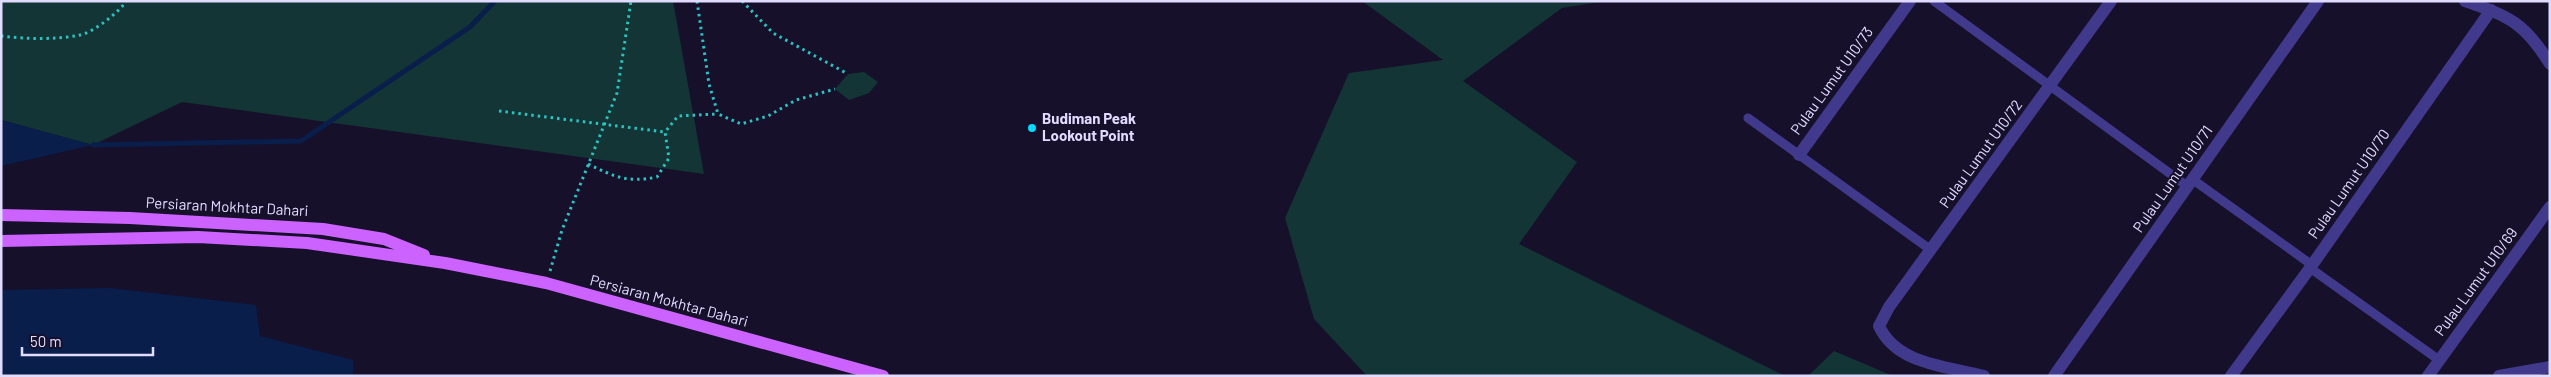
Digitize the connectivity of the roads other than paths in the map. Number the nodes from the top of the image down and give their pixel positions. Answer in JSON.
{"nodes":[{"id":1,"x":1910,"y":1,"type":"edge"},
{"id":2,"x":1934,"y":1,"type":"edge"},
{"id":3,"x":2111,"y":1,"type":"edge"},
{"id":4,"x":2318,"y":1,"type":"edge"},
{"id":5,"x":2465,"y":1,"type":"edge"},
{"id":6,"x":2490,"y":10,"type":"junction"},
{"id":7,"x":2550,"y":64,"type":"edge"},
{"id":8,"x":2050,"y":86,"type":"junction"},
{"id":9,"x":1748,"y":118,"type":"dead end"},
{"id":10,"x":1799,"y":155,"type":"junction"},
{"id":11,"x":2190,"y":182,"type":"junction"},
{"id":12,"x":2550,"y":207,"type":"edge"},
{"id":13,"x":1,"y":215,"type":"edge"},
{"id":14,"x":1,"y":241,"type":"edge"},
{"id":15,"x":1931,"y":250,"type":"junction"},
{"id":16,"x":445,"y":263,"type":"junction"},
{"id":17,"x":2311,"y":266,"type":"junction"},
{"id":18,"x":2439,"y":360,"type":"junction"},
{"id":19,"x":2550,"y":367,"type":"edge"},
{"id":20,"x":883,"y":376,"type":"edge"},
{"id":21,"x":1984,"y":376,"type":"edge"},
{"id":22,"x":2054,"y":376,"type":"edge"},
{"id":23,"x":2231,"y":376,"type":"edge"},
{"id":24,"x":2428,"y":376,"type":"edge"},
{"id":25,"x":2499,"y":376,"type":"edge"}],
"edges":[{"from":1,"to":10,"type":"street","name":"Pulau Lumut U10/73"},
{"from":2,"to":8,"type":"lane"},
{"from":3,"to":8,"type":"street","name":"Pulau Lumut U10/72"},
{"from":4,"to":11,"type":"street","name":"Pulau Lumut U10/71"},
{"from":5,"to":6,"type":"street"},
{"from":6,"to":7,"type":"street"},
{"from":6,"to":17,"type":"street","name":"Pulau Lumut U10/70"},
{"from":8,"to":11,"type":"lane"},
{"from":8,"to":15,"type":"street","name":"Pulau Lumut U10/72"},
{"from":9,"to":10,"type":"lane"},
{"from":10,"to":15,"type":"lane"},
{"from":11,"to":17,"type":"lane"},
{"from":11,"to":22,"type":"street","name":"Pulau Lumut U10/71"},
{"from":12,"to":18,"type":"street","name":"Pulau Lumut U10/69"},
{"from":13,"to":16,"type":"main road","name":"Persiaran Mokhtar Dahari"},
{"from":14,"to":16,"type":"main road","name":"Persiaran Mokhtar Dahari"},
{"from":15,"to":21,"type":"street","name":"Pulau Lumut U10/72"},
{"from":16,"to":20,"type":"main road","name":"Persiaran Mokhtar Dahari"},
{"from":17,"to":18,"type":"lane"},
{"from":17,"to":23,"type":"street","name":"Pulau Lumut U10/70"},
{"from":18,"to":24,"type":"street","name":"Pulau Lumut U10/69"},
{"from":19,"to":25,"type":"street"}]}
